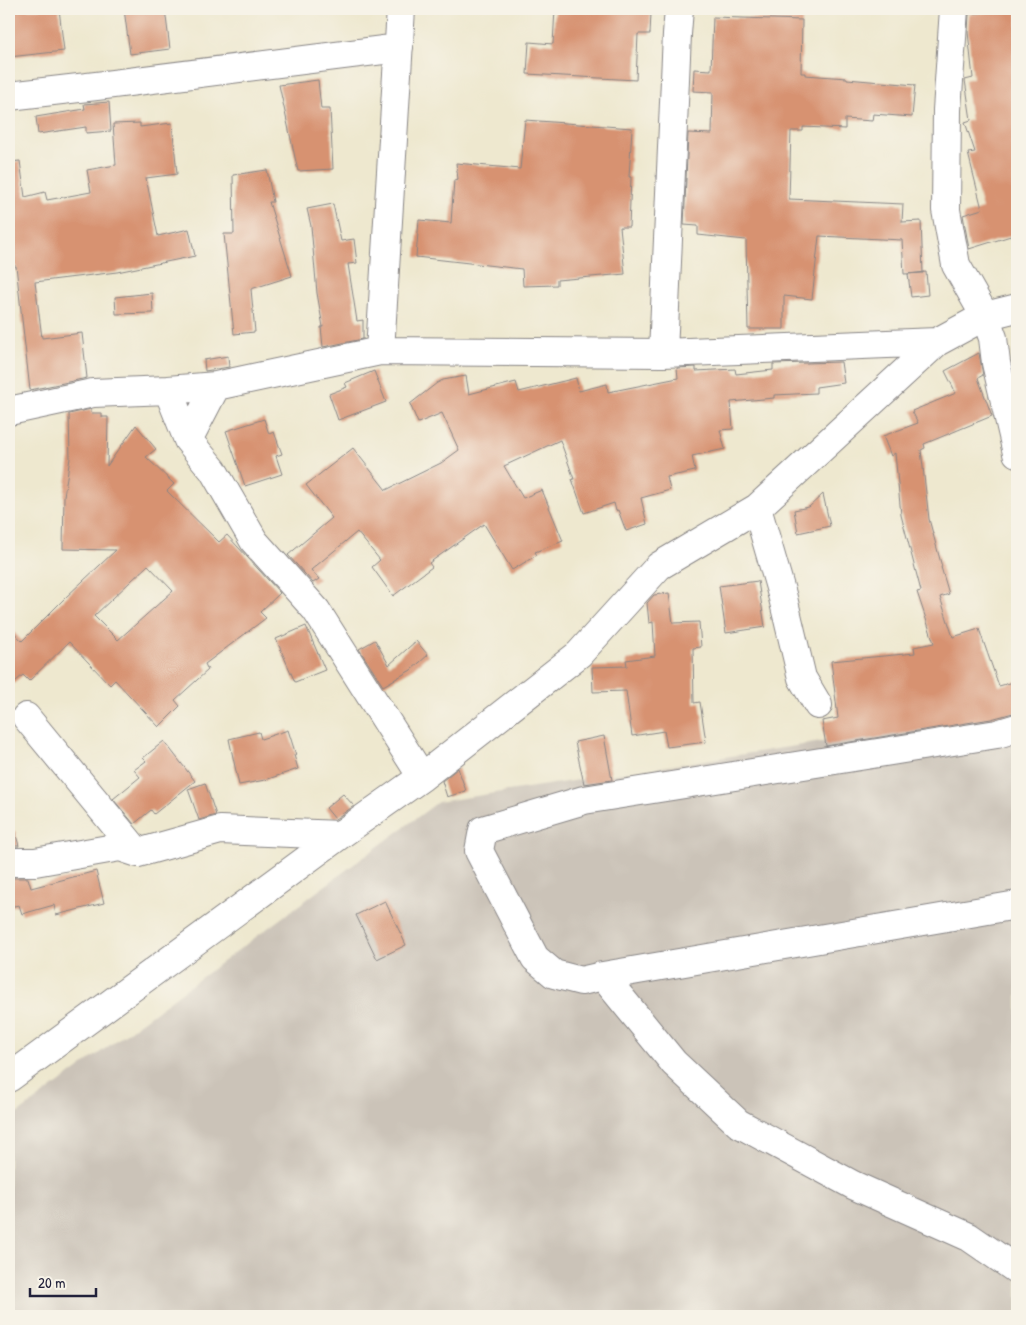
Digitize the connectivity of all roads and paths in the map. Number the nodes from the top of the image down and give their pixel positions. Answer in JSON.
{"nodes":[{"id":1,"x":401,"y":9,"type":"edge"},
{"id":2,"x":679,"y":9,"type":"edge"},
{"id":3,"x":954,"y":9,"type":"edge"},
{"id":4,"x":399,"y":48,"type":"junction"},
{"id":5,"x":9,"y":96,"type":"edge"},
{"id":6,"x":1017,"y":308,"type":"edge"},
{"id":7,"x":985,"y":316,"type":"junction"},
{"id":8,"x":937,"y":342,"type":"junction"},
{"id":9,"x":380,"y":351,"type":"junction"},
{"id":10,"x":663,"y":353,"type":"junction"},
{"id":11,"x":216,"y":386,"type":"junction"},
{"id":12,"x":168,"y":390,"type":"junction"},
{"id":13,"x":9,"y":412,"type":"edge"},
{"id":14,"x":188,"y":440,"type":"junction"},
{"id":15,"x":1017,"y":453,"type":"edge"},
{"id":16,"x":757,"y":508,"type":"junction"},
{"id":17,"x":818,"y":706,"type":"dead end"},
{"id":18,"x":26,"y":717,"type":"dead end"},
{"id":19,"x":1017,"y":728,"type":"edge"},
{"id":20,"x":422,"y":777,"type":"junction"},
{"id":21,"x":340,"y":835,"type":"junction"},
{"id":22,"x":138,"y":852,"type":"junction"},
{"id":23,"x":9,"y":862,"type":"edge"},
{"id":24,"x":1017,"y":905,"type":"edge"},
{"id":25,"x":603,"y":976,"type":"junction"},
{"id":26,"x":9,"y":1078,"type":"edge"},
{"id":27,"x":1017,"y":1270,"type":"edge"}],
"edges":[{"from":1,"to":4,"type":"street"},
{"from":2,"to":10,"type":"street"},
{"from":3,"to":7,"type":"street"},
{"from":4,"to":5,"type":"street"},
{"from":4,"to":9,"type":"street"},
{"from":6,"to":7,"type":"street"},
{"from":7,"to":8,"type":"street"},
{"from":7,"to":15,"type":"street"},
{"from":8,"to":10,"type":"street"},
{"from":8,"to":16,"type":"street"},
{"from":9,"to":10,"type":"street"},
{"from":9,"to":11,"type":"street"},
{"from":11,"to":12,"type":"street"},
{"from":11,"to":14,"type":"street"},
{"from":12,"to":13,"type":"street"},
{"from":12,"to":14,"type":"street"},
{"from":14,"to":20,"type":"street"},
{"from":16,"to":17,"type":"street"},
{"from":16,"to":20,"type":"street"},
{"from":18,"to":22,"type":"street"},
{"from":19,"to":25,"type":"street"},
{"from":20,"to":21,"type":"street"},
{"from":21,"to":22,"type":"street"},
{"from":21,"to":26,"type":"street"},
{"from":22,"to":23,"type":"street"},
{"from":24,"to":25,"type":"street"},
{"from":25,"to":27,"type":"street"}]}
